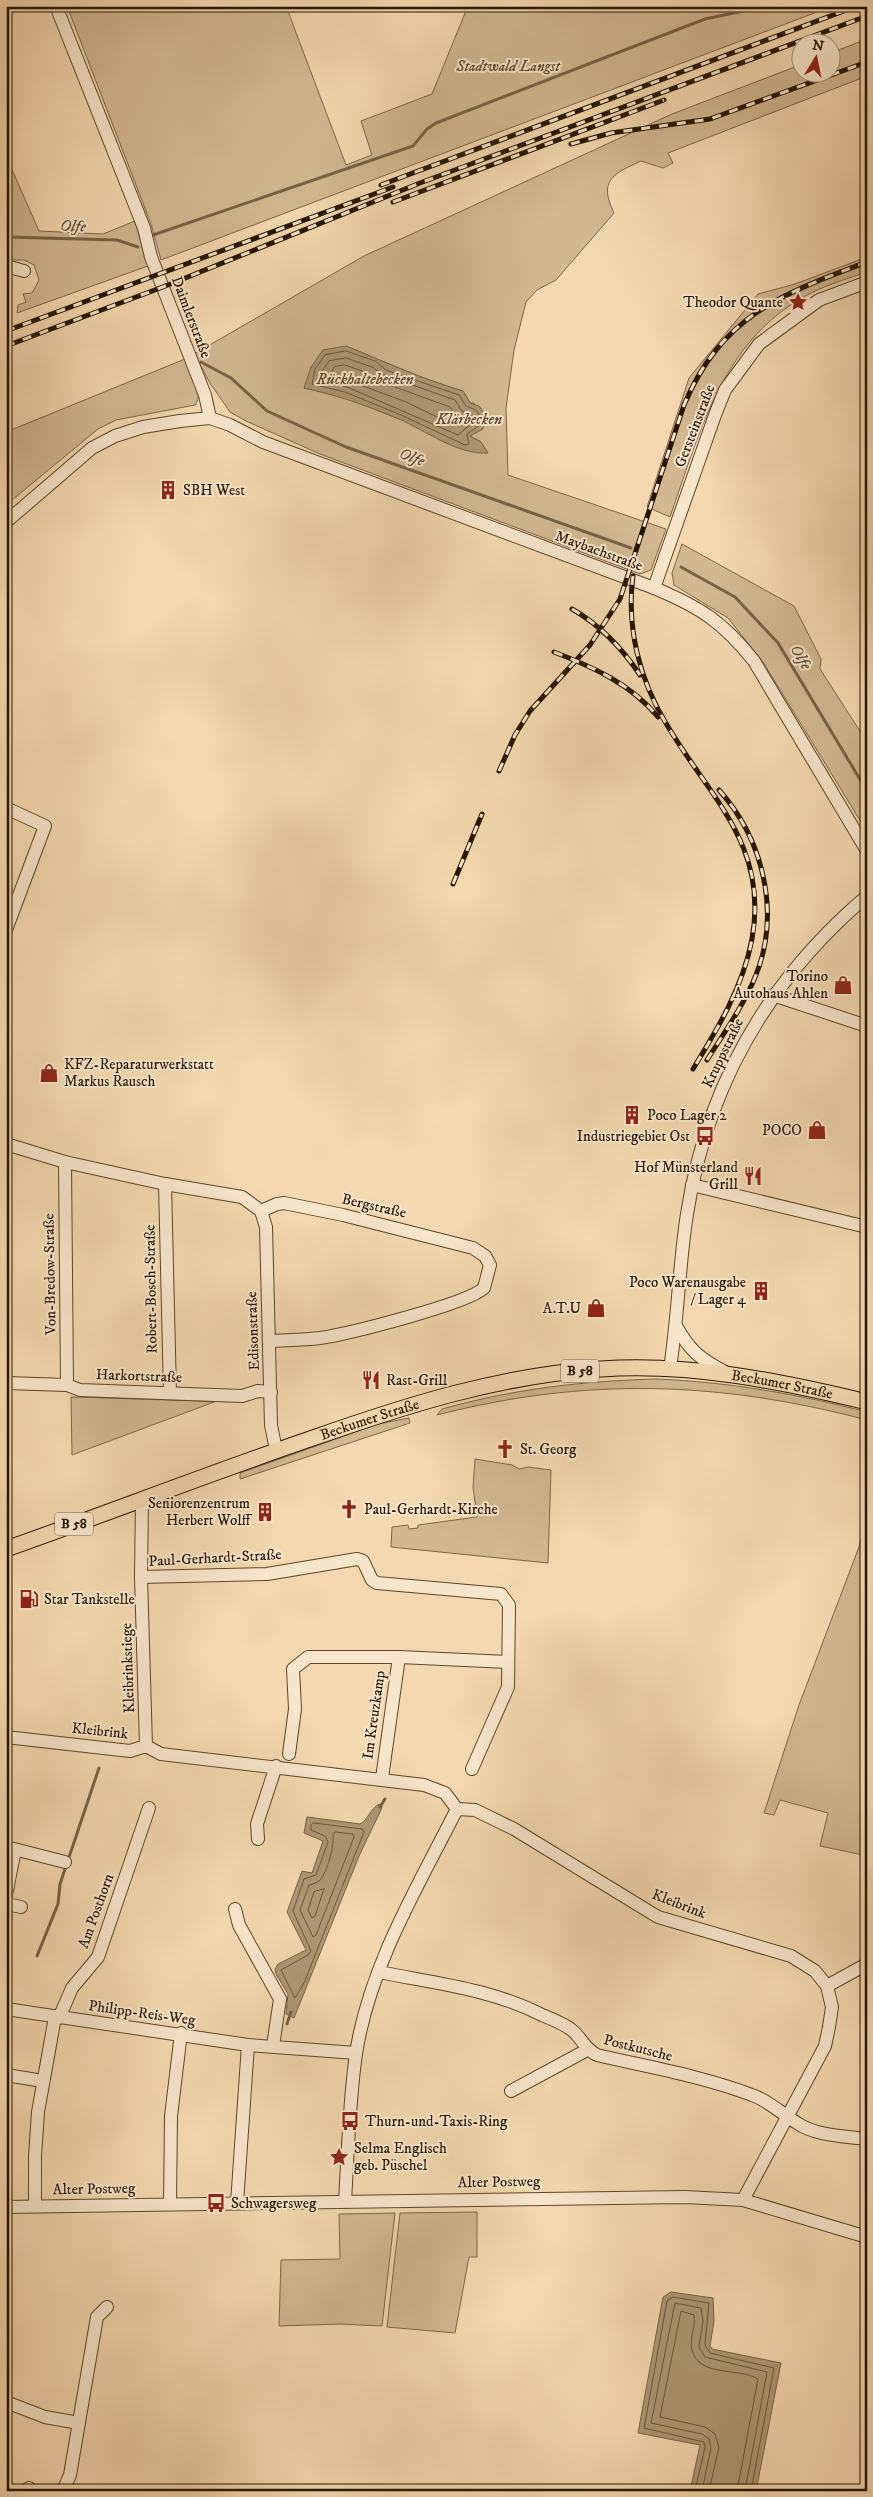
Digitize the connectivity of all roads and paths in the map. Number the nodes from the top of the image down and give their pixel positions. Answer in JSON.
{"nodes":[{"id":1,"x":56,"y":6,"type":"edge"},
{"id":2,"x":6,"y":266,"type":"edge"},
{"id":3,"x":24,"y":271,"type":"dead end"},
{"id":4,"x":867,"y":282,"type":"edge"},
{"id":5,"x":210,"y":418,"type":"junction"},
{"id":6,"x":6,"y":522,"type":"edge"},
{"id":7,"x":654,"y":588,"type":"junction"},
{"id":8,"x":6,"y":808,"type":"edge"},
{"id":9,"x":867,"y":850,"type":"edge"},
{"id":10,"x":867,"y":896,"type":"edge"},
{"id":11,"x":6,"y":930,"type":"edge"},
{"id":12,"x":773,"y":995,"type":"junction"},
{"id":13,"x":867,"y":1026,"type":"edge"},
{"id":14,"x":6,"y":1144,"type":"edge"},
{"id":15,"x":65,"y":1162,"type":"junction"},
{"id":16,"x":165,"y":1184,"type":"junction"},
{"id":17,"x":692,"y":1185,"type":"junction"},
{"id":18,"x":261,"y":1211,"type":"junction"},
{"id":19,"x":867,"y":1227,"type":"edge"},
{"id":20,"x":676,"y":1326,"type":"junction"},
{"id":21,"x":270,"y":1341,"type":"junction"},
{"id":22,"x":670,"y":1368,"type":"junction"},
{"id":23,"x":728,"y":1374,"type":"junction"},
{"id":24,"x":6,"y":1383,"type":"edge"},
{"id":25,"x":67,"y":1385,"type":"junction"},
{"id":26,"x":270,"y":1392,"type":"junction"},
{"id":27,"x":170,"y":1393,"type":"junction"},
{"id":28,"x":867,"y":1402,"type":"edge"},
{"id":29,"x":276,"y":1450,"type":"junction"},
{"id":30,"x":142,"y":1499,"type":"junction"},
{"id":31,"x":6,"y":1549,"type":"edge"},
{"id":32,"x":141,"y":1578,"type":"junction"},
{"id":33,"x":399,"y":1657,"type":"junction"},
{"id":34,"x":508,"y":1662,"type":"junction"},
{"id":35,"x":6,"y":1737,"type":"edge"},
{"id":36,"x":146,"y":1746,"type":"junction"},
{"id":37,"x":289,"y":1754,"type":"dead end"},
{"id":38,"x":276,"y":1766,"type":"junction"},
{"id":39,"x":472,"y":1769,"type":"dead end"},
{"id":40,"x":382,"y":1778,"type":"junction"},
{"id":41,"x":150,"y":1808,"type":"dead end"},
{"id":42,"x":457,"y":1809,"type":"junction"},
{"id":43,"x":258,"y":1839,"type":"dead end"},
{"id":44,"x":11,"y":1848,"type":"edge"},
{"id":45,"x":65,"y":1862,"type":"dead end"},
{"id":46,"x":6,"y":1895,"type":"edge"},
{"id":47,"x":6,"y":1904,"type":"edge"},
{"id":48,"x":21,"y":1907,"type":"dead end"},
{"id":49,"x":235,"y":1909,"type":"dead end"},
{"id":50,"x":867,"y":1964,"type":"edge"},
{"id":51,"x":379,"y":1972,"type":"junction"},
{"id":52,"x":827,"y":1986,"type":"junction"},
{"id":53,"x":6,"y":2009,"type":"edge"},
{"id":54,"x":57,"y":2017,"type":"junction"},
{"id":55,"x":181,"y":2033,"type":"junction"},
{"id":56,"x":248,"y":2045,"type":"junction"},
{"id":57,"x":273,"y":2046,"type":"junction"},
{"id":58,"x":587,"y":2050,"type":"junction"},
{"id":59,"x":356,"y":2053,"type":"junction"},
{"id":60,"x":6,"y":2075,"type":"edge"},
{"id":61,"x":43,"y":2081,"type":"junction"},
{"id":62,"x":511,"y":2092,"type":"dead end"},
{"id":63,"x":786,"y":2114,"type":"junction"},
{"id":64,"x":867,"y":2139,"type":"edge"},
{"id":65,"x":743,"y":2200,"type":"junction"},
{"id":66,"x":345,"y":2201,"type":"junction"},
{"id":67,"x":237,"y":2203,"type":"junction"},
{"id":68,"x":170,"y":2204,"type":"junction"},
{"id":69,"x":35,"y":2206,"type":"junction"},
{"id":70,"x":6,"y":2207,"type":"edge"},
{"id":71,"x":867,"y":2237,"type":"edge"},
{"id":72,"x":107,"y":2307,"type":"dead end"},
{"id":73,"x":6,"y":2402,"type":"edge"},
{"id":74,"x":79,"y":2423,"type":"junction"},
{"id":75,"x":63,"y":2491,"type":"edge"}],
"edges":[{"from":1,"to":5,"type":"street","name":"Daimlerstraße"},
{"from":2,"to":3,"type":"street"},
{"from":4,"to":7,"type":"street","name":"Gersteinstraße"},
{"from":5,"to":6,"type":"street"},
{"from":5,"to":7,"type":"street","name":"Maybachstraße"},
{"from":7,"to":9,"type":"street","name":"Maybachstraße"},
{"from":8,"to":11,"type":"street"},
{"from":10,"to":12,"type":"street","name":"Kruppstraße"},
{"from":12,"to":13,"type":"street"},
{"from":12,"to":17,"type":"street","name":"Kruppstraße"},
{"from":14,"to":15,"type":"street"},
{"from":15,"to":16,"type":"street"},
{"from":15,"to":25,"type":"street","name":"Von-Bredow-Straße"},
{"from":16,"to":18,"type":"street"},
{"from":16,"to":27,"type":"street","name":"Robert-Bosch-Straße"},
{"from":17,"to":19,"type":"street"},
{"from":17,"to":20,"type":"street","name":"Kruppstraße"},
{"from":18,"to":21,"type":"street","name":"Edisonstraße"},
{"from":18,"to":21,"type":"street","name":"Bergstraße"},
{"from":20,"to":22,"type":"street","name":"Kruppstraße"},
{"from":20,"to":23,"type":"street"},
{"from":21,"to":26,"type":"street","name":"Edisonstraße"},
{"from":22,"to":23,"type":"main road","name":"Beckumer Straße","number":"B 58"},
{"from":22,"to":29,"type":"main road","name":"Beckumer Straße","number":"B 58"},
{"from":23,"to":28,"type":"main road","name":"Beckumer Straße","number":"B 58"},
{"from":24,"to":25,"type":"street","name":"Harkortstraße"},
{"from":25,"to":27,"type":"street","name":"Harkortstraße"},
{"from":26,"to":27,"type":"street","name":"Harkortstraße"},
{"from":26,"to":29,"type":"street","name":"Edisonstraße"},
{"from":29,"to":30,"type":"main road","name":"Beckumer Straße","number":"B 58"},
{"from":30,"to":31,"type":"main road","name":"Beckumer Straße","number":"B 58"},
{"from":30,"to":32,"type":"street","name":"Kleibrinkstiege"},
{"from":32,"to":34,"type":"street","name":"Paul-Gerhardt-Straße"},
{"from":32,"to":36,"type":"street","name":"Kleibrinkstiege"},
{"from":33,"to":34,"type":"street","name":"Im Kreuzkamp"},
{"from":33,"to":37,"type":"street","name":"Im Kreuzkamp"},
{"from":33,"to":40,"type":"street","name":"Im Kreuzkamp"},
{"from":34,"to":39,"type":"street"},
{"from":35,"to":36,"type":"street","name":"Kleibrink"},
{"from":36,"to":38,"type":"street","name":"Kleibrink"},
{"from":38,"to":40,"type":"street","name":"Kleibrink"},
{"from":38,"to":43,"type":"street"},
{"from":40,"to":42,"type":"street","name":"Kleibrink"},
{"from":41,"to":54,"type":"street","name":"Am Posthorn"},
{"from":42,"to":51,"type":"street"},
{"from":42,"to":52,"type":"street","name":"Kleibrink"},
{"from":44,"to":45,"type":"street"},
{"from":44,"to":46,"type":"street"},
{"from":47,"to":48,"type":"street"},
{"from":49,"to":57,"type":"street"},
{"from":50,"to":52,"type":"street"},
{"from":51,"to":58,"type":"street","name":"Postkutsche"},
{"from":51,"to":59,"type":"street"},
{"from":52,"to":63,"type":"street"},
{"from":53,"to":54,"type":"street","name":"Philipp-Reis-Weg"},
{"from":54,"to":55,"type":"street","name":"Philipp-Reis-Weg"},
{"from":54,"to":61,"type":"street","name":"Am Posthorn"},
{"from":55,"to":56,"type":"street","name":"Philipp-Reis-Weg"},
{"from":55,"to":68,"type":"street"},
{"from":56,"to":57,"type":"street","name":"Philipp-Reis-Weg"},
{"from":56,"to":67,"type":"street"},
{"from":57,"to":59,"type":"street","name":"Philipp-Reis-Weg"},
{"from":58,"to":62,"type":"street"},
{"from":58,"to":63,"type":"street","name":"Postkutsche"},
{"from":59,"to":66,"type":"street"},
{"from":60,"to":61,"type":"street"},
{"from":61,"to":69,"type":"street","name":"Am Posthorn"},
{"from":63,"to":64,"type":"street","name":"Postkutsche"},
{"from":63,"to":65,"type":"street"},
{"from":65,"to":66,"type":"street","name":"Alter Postweg"},
{"from":65,"to":71,"type":"street","name":"Alter Postweg"},
{"from":66,"to":67,"type":"street","name":"Alter Postweg"},
{"from":67,"to":68,"type":"street","name":"Alter Postweg"},
{"from":68,"to":69,"type":"street","name":"Alter Postweg"},
{"from":69,"to":70,"type":"street","name":"Alter Postweg"},
{"from":72,"to":74,"type":"street"},
{"from":73,"to":74,"type":"street"},
{"from":74,"to":75,"type":"street"}]}
